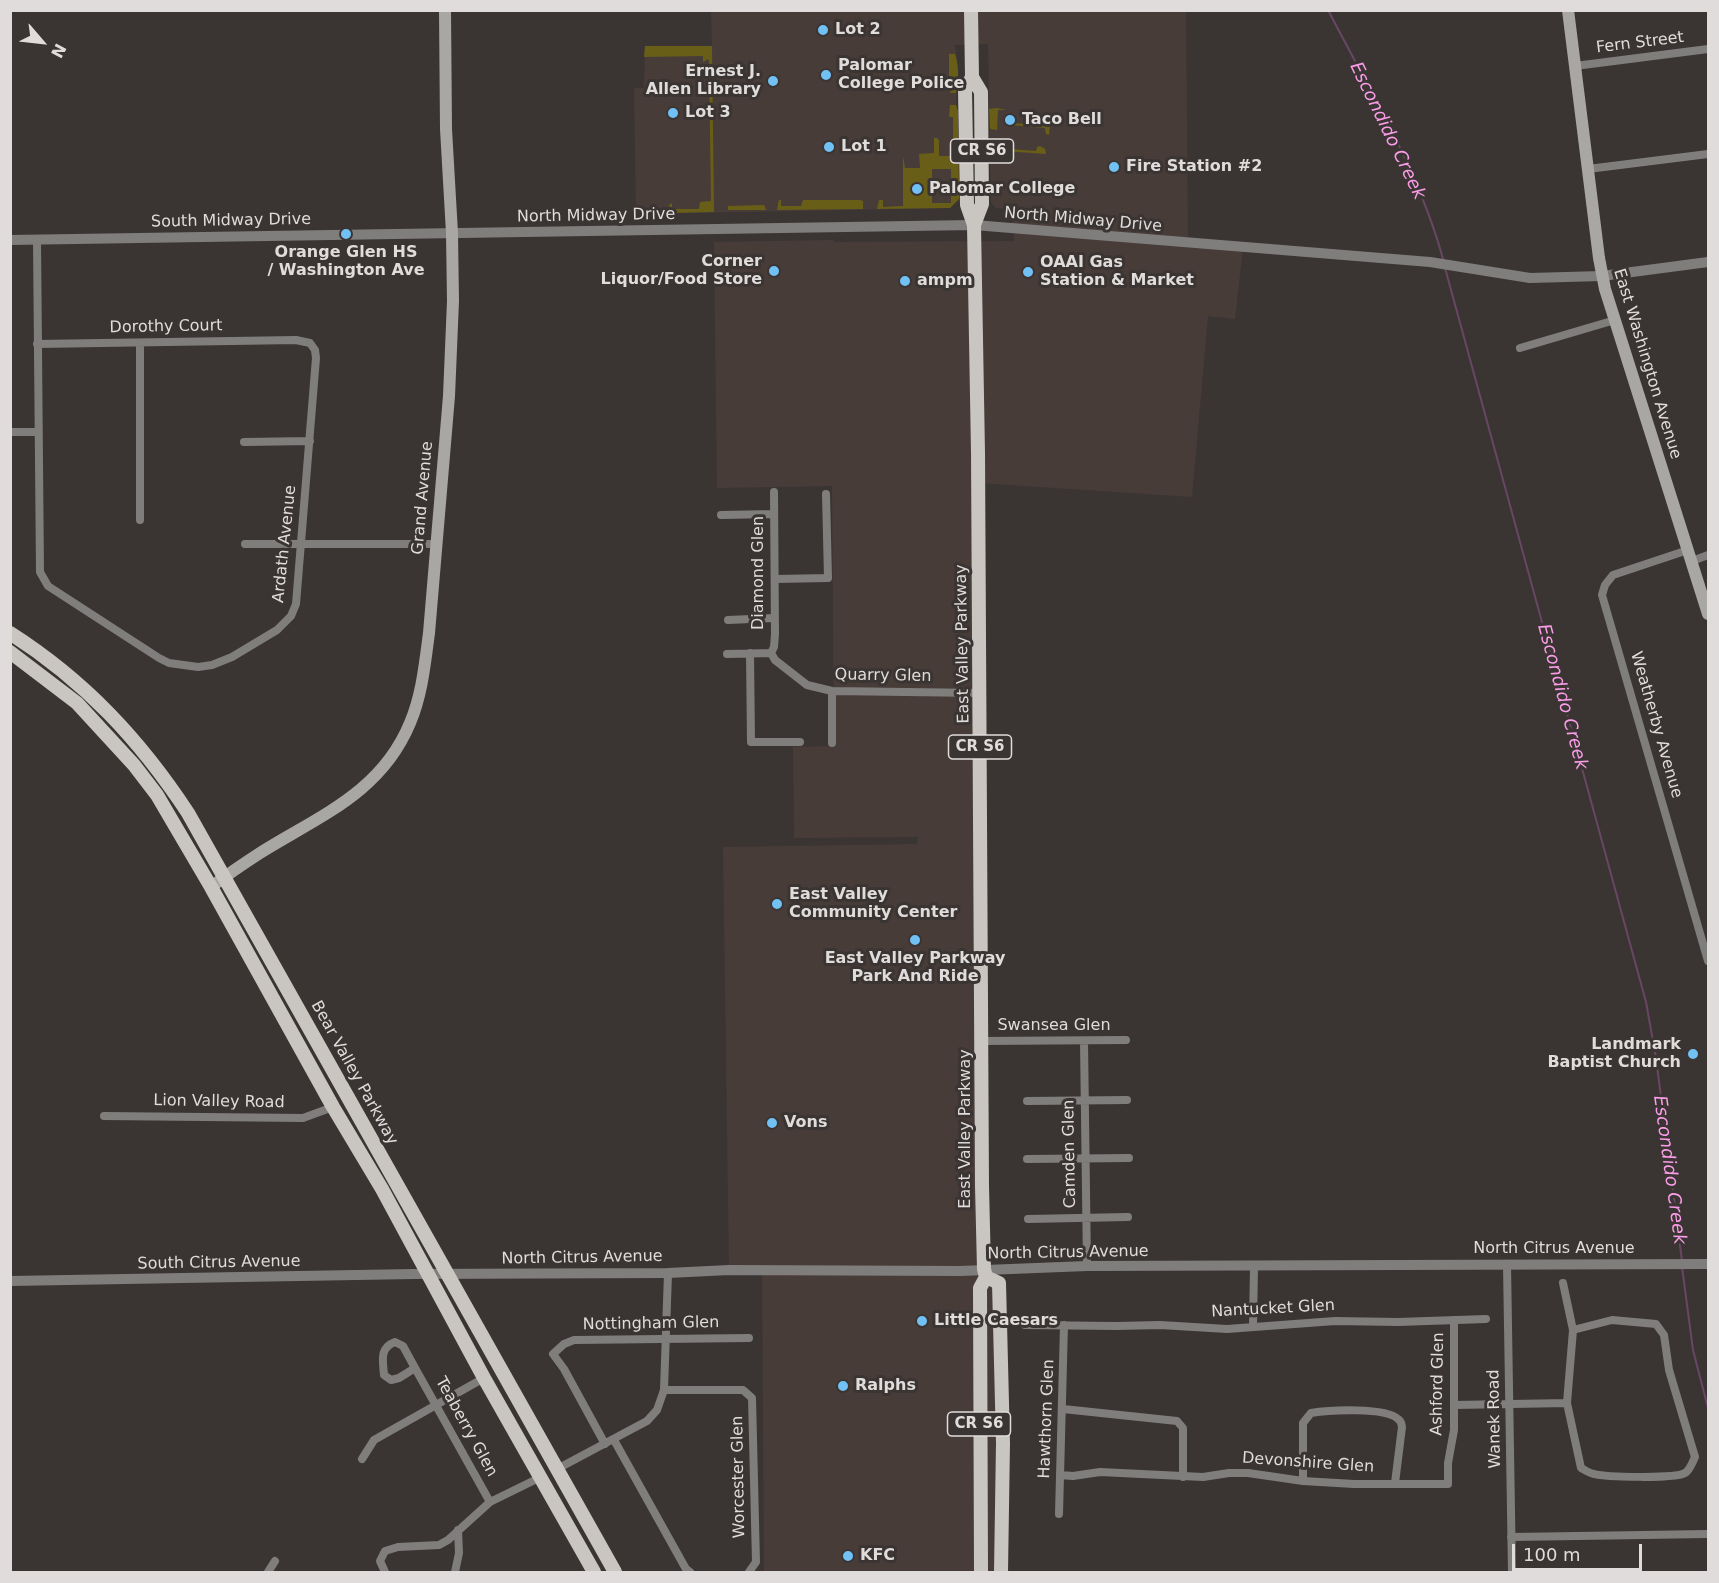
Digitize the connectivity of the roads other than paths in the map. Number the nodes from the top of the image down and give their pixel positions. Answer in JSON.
{"nodes":[{"id":1,"x":445,"y":10,"type":"edge"},
{"id":2,"x":971,"y":10,"type":"edge"},
{"id":3,"x":1568,"y":10,"type":"edge"},
{"id":4,"x":1708,"y":49,"type":"edge"},
{"id":5,"x":1575,"y":66,"type":"junction"},
{"id":6,"x":1708,"y":154,"type":"edge"},
{"id":7,"x":1588,"y":169,"type":"junction"},
{"id":8,"x":974,"y":225,"type":"junction"},
{"id":9,"x":452,"y":234,"type":"junction"},
{"id":10,"x":10,"y":240,"type":"edge"},
{"id":11,"x":37,"y":240,"type":"junction"},
{"id":12,"x":1708,"y":262,"type":"edge"},
{"id":13,"x":1602,"y":276,"type":"junction"},
{"id":14,"x":1615,"y":320,"type":"junction"},
{"id":15,"x":296,"y":340,"type":"joint"},
{"id":16,"x":140,"y":343,"type":"junction"},
{"id":17,"x":37,"y":344,"type":"junction"},
{"id":18,"x":1520,"y":348,"type":"dead end"},
{"id":19,"x":10,"y":432,"type":"edge"},
{"id":20,"x":38,"y":432,"type":"junction"},
{"id":21,"x":310,"y":441,"type":"junction"},
{"id":22,"x":244,"y":442,"type":"dead end"},
{"id":23,"x":774,"y":492,"type":"dead end"},
{"id":24,"x":826,"y":494,"type":"dead end"},
{"id":25,"x":774,"y":514,"type":"junction"},
{"id":26,"x":721,"y":515,"type":"dead end"},
{"id":27,"x":140,"y":520,"type":"dead end"},
{"id":28,"x":245,"y":544,"type":"dead end"},
{"id":29,"x":302,"y":544,"type":"junction"},
{"id":30,"x":435,"y":544,"type":"junction"},
{"id":31,"x":1708,"y":555,"type":"edge"},
{"id":32,"x":1690,"y":556,"type":"junction"},
{"id":33,"x":775,"y":579,"type":"junction"},
{"id":34,"x":1708,"y":614,"type":"edge"},
{"id":35,"x":774,"y":618,"type":"junction"},
{"id":36,"x":728,"y":620,"type":"dead end"},
{"id":37,"x":10,"y":633,"type":"edge"},
{"id":38,"x":10,"y":652,"type":"edge"},
{"id":39,"x":750,"y":653,"type":"junction"},
{"id":40,"x":771,"y":653,"type":"junction"},
{"id":41,"x":727,"y":654,"type":"dead end"},
{"id":42,"x":832,"y":691,"type":"junction"},
{"id":43,"x":980,"y":693,"type":"junction"},
{"id":44,"x":800,"y":742,"type":"dead end"},
{"id":45,"x":832,"y":743,"type":"dead end"},
{"id":46,"x":225,"y":877,"type":"junction"},
{"id":47,"x":211,"y":886,"type":"junction"},
{"id":48,"x":1708,"y":962,"type":"edge"},
{"id":49,"x":1126,"y":1040,"type":"dead end"},
{"id":50,"x":982,"y":1041,"type":"junction"},
{"id":51,"x":1084,"y":1041,"type":"junction"},
{"id":52,"x":1084,"y":1100,"type":"junction"},
{"id":53,"x":1127,"y":1100,"type":"dead end"},
{"id":54,"x":1027,"y":1101,"type":"dead end"},
{"id":55,"x":333,"y":1107,"type":"junction"},
{"id":56,"x":104,"y":1116,"type":"dead end"},
{"id":57,"x":1129,"y":1158,"type":"dead end"},
{"id":58,"x":1085,"y":1159,"type":"junction"},
{"id":59,"x":1027,"y":1160,"type":"dead end"},
{"id":60,"x":1128,"y":1217,"type":"dead end"},
{"id":61,"x":1086,"y":1218,"type":"junction"},
{"id":62,"x":1028,"y":1219,"type":"dead end"},
{"id":63,"x":1507,"y":1264,"type":"junction"},
{"id":64,"x":1708,"y":1264,"type":"edge"},
{"id":65,"x":1087,"y":1266,"type":"junction"},
{"id":66,"x":1254,"y":1266,"type":"junction"},
{"id":67,"x":668,"y":1272,"type":"junction"},
{"id":68,"x":985,"y":1273,"type":"junction"},
{"id":69,"x":428,"y":1274,"type":"junction"},
{"id":70,"x":447,"y":1274,"type":"junction"},
{"id":71,"x":10,"y":1281,"type":"edge"},
{"id":72,"x":1563,"y":1283,"type":"dead end"},
{"id":73,"x":1486,"y":1319,"type":"dead end"},
{"id":74,"x":1454,"y":1320,"type":"junction"},
{"id":75,"x":1025,"y":1325,"type":"dead end"},
{"id":76,"x":1064,"y":1325,"type":"junction"},
{"id":77,"x":1253,"y":1326,"type":"junction"},
{"id":78,"x":1573,"y":1330,"type":"junction"},
{"id":79,"x":749,"y":1338,"type":"dead end"},
{"id":80,"x":664,"y":1339,"type":"junction"},
{"id":81,"x":415,"y":1368,"type":"junction"},
{"id":82,"x":484,"y":1378,"type":"junction"},
{"id":83,"x":664,"y":1390,"type":"junction"},
{"id":84,"x":1567,"y":1403,"type":"junction"},
{"id":85,"x":436,"y":1404,"type":"junction"},
{"id":86,"x":1509,"y":1404,"type":"junction"},
{"id":87,"x":1454,"y":1405,"type":"junction"},
{"id":88,"x":1063,"y":1409,"type":"junction"},
{"id":89,"x":614,"y":1440,"type":"junction"},
{"id":90,"x":605,"y":1444,"type":"junction"},
{"id":91,"x":363,"y":1458,"type":"dead end"},
{"id":92,"x":557,"y":1469,"type":"junction"},
{"id":93,"x":980,"y":1469,"type":"junction"},
{"id":94,"x":1060,"y":1475,"type":"junction"},
{"id":95,"x":541,"y":1477,"type":"junction"},
{"id":96,"x":1183,"y":1477,"type":"junction"},
{"id":97,"x":1303,"y":1480,"type":"junction"},
{"id":98,"x":1395,"y":1483,"type":"junction"},
{"id":99,"x":1448,"y":1484,"type":"joint"},
{"id":100,"x":490,"y":1502,"type":"junction"},
{"id":101,"x":1059,"y":1514,"type":"dead end"},
{"id":102,"x":1001,"y":1522,"type":"junction"},
{"id":103,"x":458,"y":1530,"type":"junction"},
{"id":104,"x":1708,"y":1534,"type":"edge"},
{"id":105,"x":1511,"y":1537,"type":"junction"},
{"id":106,"x":275,"y":1561,"type":"dead end"},
{"id":107,"x":268,"y":1572,"type":"edge"},
{"id":108,"x":385,"y":1572,"type":"edge"},
{"id":109,"x":455,"y":1572,"type":"edge"},
{"id":110,"x":594,"y":1572,"type":"edge"},
{"id":111,"x":615,"y":1572,"type":"edge"},
{"id":112,"x":690,"y":1572,"type":"edge"},
{"id":113,"x":749,"y":1572,"type":"edge"},
{"id":114,"x":981,"y":1572,"type":"edge"},
{"id":115,"x":1001,"y":1572,"type":"edge"},
{"id":116,"x":1512,"y":1572,"type":"edge"}],
"edges":[{"from":1,"to":9,"type":"main road","name":"Grand Avenue"},
{"from":2,"to":8,"type":"main road","name":"East Valley Parkway","number":"CR S6"},
{"from":3,"to":5,"type":"main road","name":"East Washington Avenue"},
{"from":4,"to":5,"type":"street","name":"Fern Street"},
{"from":5,"to":7,"type":"main road","name":"East Washington Avenue"},
{"from":6,"to":7,"type":"street"},
{"from":7,"to":13,"type":"main road","name":"East Washington Avenue"},
{"from":8,"to":9,"type":"street","name":"North Midway Drive"},
{"from":8,"to":13,"type":"street","name":"North Midway Drive"},
{"from":8,"to":43,"type":"main road","name":"East Valley Parkway","number":"CR S6"},
{"from":9,"to":11,"type":"street","name":"South Midway Drive"},
{"from":9,"to":30,"type":"main road","name":"Grand Avenue"},
{"from":10,"to":11,"type":"street","name":"South Midway Drive"},
{"from":11,"to":17,"type":"street","name":"Ardath Avenue"},
{"from":12,"to":13,"type":"street","name":"North Midway Drive"},
{"from":13,"to":14,"type":"main road","name":"East Washington Avenue"},
{"from":14,"to":18,"type":"street"},
{"from":14,"to":32,"type":"main road","name":"East Washington Avenue"},
{"from":15,"to":16,"type":"street","name":"Dorothy Court"},
{"from":15,"to":21,"type":"street","name":"Ardath Avenue"},
{"from":16,"to":17,"type":"street","name":"Dorothy Court"},
{"from":16,"to":27,"type":"street"},
{"from":17,"to":20,"type":"street","name":"Ardath Avenue"},
{"from":19,"to":20,"type":"street"},
{"from":20,"to":29,"type":"street","name":"Ardath Avenue"},
{"from":21,"to":22,"type":"street"},
{"from":21,"to":29,"type":"street","name":"Ardath Avenue"},
{"from":23,"to":25,"type":"street","name":"Diamond Glen"},
{"from":24,"to":33,"type":"street"},
{"from":25,"to":26,"type":"street"},
{"from":25,"to":33,"type":"street","name":"Diamond Glen"},
{"from":28,"to":29,"type":"street"},
{"from":29,"to":30,"type":"street"},
{"from":30,"to":46,"type":"main road","name":"Grand Avenue"},
{"from":31,"to":32,"type":"street","name":"Weatherby Avenue"},
{"from":32,"to":34,"type":"main road","name":"East Washington Avenue"},
{"from":32,"to":48,"type":"street","name":"Weatherby Avenue"},
{"from":33,"to":35,"type":"street","name":"Diamond Glen"},
{"from":35,"to":36,"type":"street"},
{"from":35,"to":40,"type":"street","name":"Diamond Glen"},
{"from":37,"to":46,"type":"main road","name":"Bear Valley Parkway"},
{"from":38,"to":47,"type":"main road","name":"Bear Valley Parkway"},
{"from":39,"to":40,"type":"street"},
{"from":39,"to":41,"type":"street"},
{"from":39,"to":44,"type":"street"},
{"from":40,"to":42,"type":"street","name":"Quarry Glen"},
{"from":42,"to":43,"type":"street","name":"Quarry Glen"},
{"from":42,"to":45,"type":"street"},
{"from":43,"to":50,"type":"main road","name":"East Valley Parkway","number":"CR S6"},
{"from":46,"to":47,"type":"main road","name":"Grand Avenue"},
{"from":46,"to":70,"type":"main road","name":"Bear Valley Parkway"},
{"from":47,"to":55,"type":"main road","name":"Bear Valley Parkway"},
{"from":49,"to":51,"type":"street","name":"Swansea Glen"},
{"from":50,"to":51,"type":"street","name":"Swansea Glen"},
{"from":50,"to":68,"type":"main road","name":"East Valley Parkway","number":"CR S6"},
{"from":51,"to":52,"type":"street","name":"Camden Glen"},
{"from":52,"to":53,"type":"street"},
{"from":52,"to":54,"type":"street"},
{"from":52,"to":58,"type":"street","name":"Camden Glen"},
{"from":55,"to":56,"type":"street","name":"Lion Valley Road"},
{"from":55,"to":69,"type":"main road","name":"Bear Valley Parkway"},
{"from":57,"to":58,"type":"street"},
{"from":58,"to":59,"type":"street"},
{"from":58,"to":61,"type":"street","name":"Camden Glen"},
{"from":60,"to":61,"type":"street"},
{"from":61,"to":62,"type":"street"},
{"from":61,"to":65,"type":"street","name":"Camden Glen"},
{"from":63,"to":64,"type":"street","name":"North Citrus Avenue"},
{"from":63,"to":66,"type":"street","name":"North Citrus Avenue"},
{"from":63,"to":86,"type":"street","name":"Wanek Road"},
{"from":65,"to":66,"type":"street","name":"North Citrus Avenue"},
{"from":65,"to":68,"type":"street","name":"North Citrus Avenue"},
{"from":66,"to":77,"type":"street"},
{"from":67,"to":68,"type":"street","name":"North Citrus Avenue"},
{"from":67,"to":70,"type":"street","name":"North Citrus Avenue"},
{"from":67,"to":80,"type":"street"},
{"from":68,"to":93,"type":"main road","name":"East Valley Parkway","number":"CR S6"},
{"from":68,"to":102,"type":"main road","number":"CR S6"},
{"from":69,"to":70,"type":"street","name":"North Citrus Avenue"},
{"from":69,"to":71,"type":"street","name":"South Citrus Avenue"},
{"from":69,"to":82,"type":"main road","name":"Bear Valley Parkway"},
{"from":70,"to":92,"type":"main road","name":"Bear Valley Parkway"},
{"from":72,"to":78,"type":"street"},
{"from":73,"to":74,"type":"street","name":"Nantucket Glen"},
{"from":74,"to":77,"type":"street","name":"Nantucket Glen"},
{"from":74,"to":87,"type":"street","name":"Ashford Glen"},
{"from":75,"to":76,"type":"street","name":"Nantucket Glen"},
{"from":76,"to":77,"type":"street","name":"Nantucket Glen"},
{"from":76,"to":88,"type":"street","name":"Hawthorn Glen"},
{"from":78,"to":84,"type":"street"},
{"from":78,"to":84,"type":"street"},
{"from":79,"to":80,"type":"street","name":"Nottingham Glen"},
{"from":80,"to":83,"type":"street"},
{"from":80,"to":90,"type":"street","name":"Nottingham Glen"},
{"from":81,"to":81,"type":"street"},
{"from":81,"to":85,"type":"street","name":"Teaberry Glen"},
{"from":82,"to":85,"type":"street"},
{"from":82,"to":95,"type":"main road","name":"Bear Valley Parkway"},
{"from":83,"to":89,"type":"street"},
{"from":83,"to":113,"type":"street","name":"Worcester Glen"},
{"from":84,"to":86,"type":"street"},
{"from":85,"to":91,"type":"street"},
{"from":85,"to":100,"type":"street","name":"Teaberry Glen"},
{"from":86,"to":87,"type":"street"},
{"from":86,"to":105,"type":"street","name":"Wanek Road"},
{"from":87,"to":99,"type":"street","name":"Ashford Glen"},
{"from":88,"to":94,"type":"street","name":"Hawthorn Glen"},
{"from":88,"to":96,"type":"street"},
{"from":89,"to":90,"type":"street"},
{"from":89,"to":112,"type":"street"},
{"from":90,"to":92,"type":"street"},
{"from":92,"to":111,"type":"main road","name":"Bear Valley Parkway"},
{"from":93,"to":102,"type":"main road"},
{"from":93,"to":114,"type":"main road","name":"East Valley Parkway","number":"CR S6"},
{"from":94,"to":96,"type":"street","name":"Devonshire Glen"},
{"from":94,"to":101,"type":"street","name":"Hawthorn Glen"},
{"from":95,"to":100,"type":"street"},
{"from":95,"to":110,"type":"main road","name":"Bear Valley Parkway"},
{"from":96,"to":97,"type":"street","name":"Devonshire Glen"},
{"from":97,"to":98,"type":"street","name":"Devonshire Glen"},
{"from":97,"to":98,"type":"street"},
{"from":98,"to":99,"type":"street","name":"Devonshire Glen"},
{"from":100,"to":103,"type":"street"},
{"from":102,"to":115,"type":"main road","number":"CR S6"},
{"from":103,"to":108,"type":"street"},
{"from":103,"to":109,"type":"street"},
{"from":104,"to":105,"type":"street"},
{"from":105,"to":116,"type":"street","name":"Wanek Road"},
{"from":106,"to":107,"type":"street"}]}
